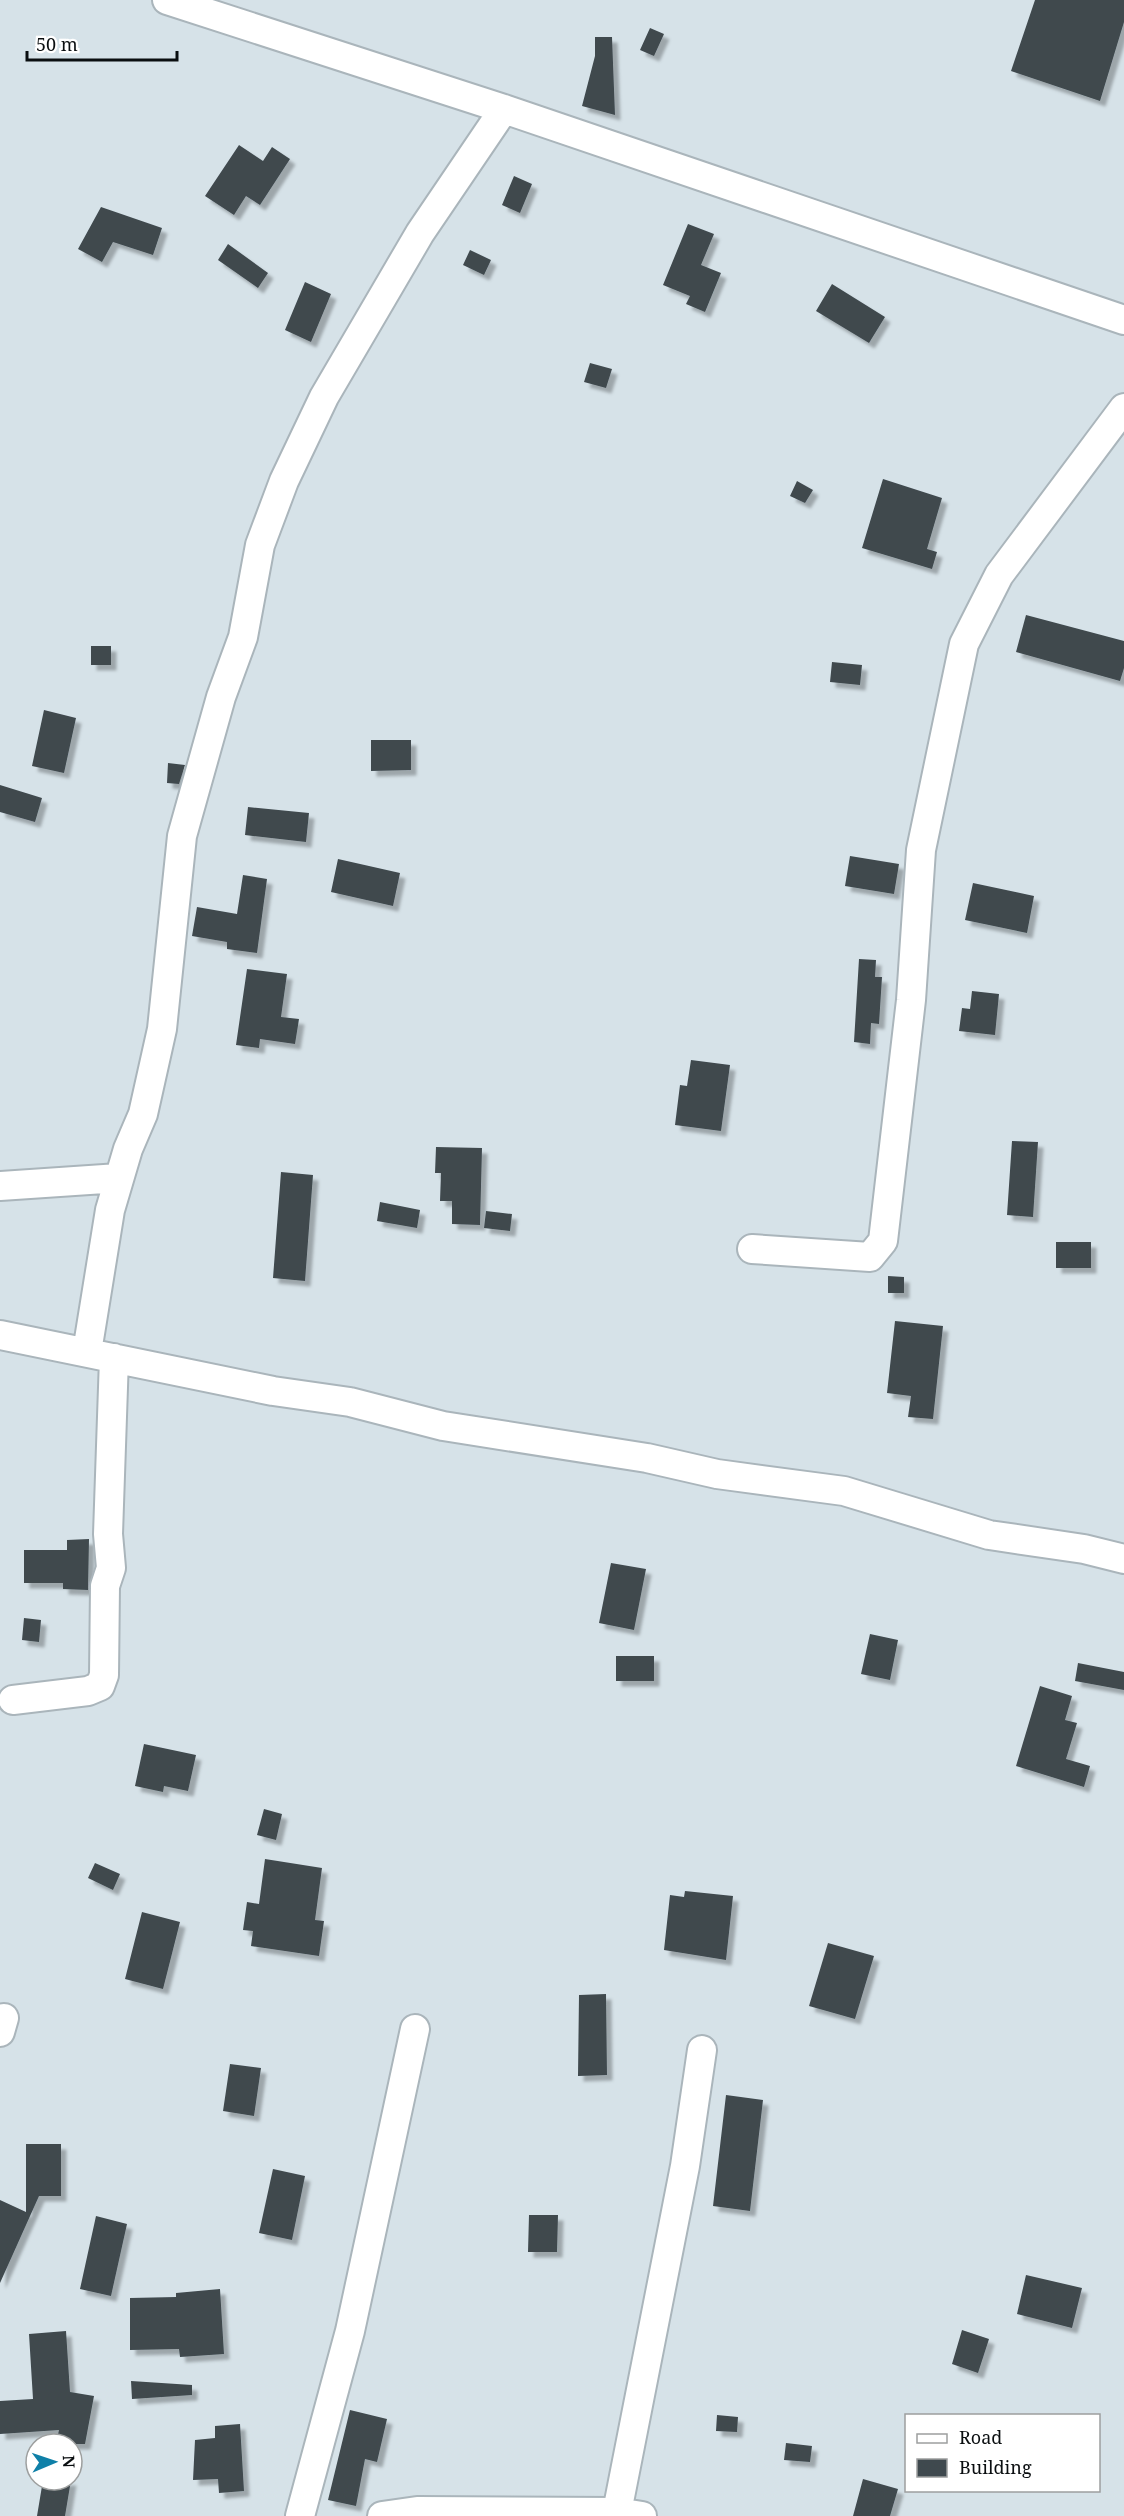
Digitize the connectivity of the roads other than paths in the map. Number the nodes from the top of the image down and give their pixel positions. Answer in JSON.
{"nodes":[{"id":1,"x":167,"y":0,"type":"edge"},
{"id":2,"x":504,"y":109,"type":"junction"},
{"id":3,"x":1124,"y":320,"type":"edge"},
{"id":4,"x":1124,"y":408,"type":"edge"},
{"id":5,"x":119,"y":1178,"type":"junction"},
{"id":6,"x":0,"y":1186,"type":"edge"},
{"id":7,"x":752,"y":1249,"type":"dead end"},
{"id":8,"x":0,"y":1335,"type":"edge"},
{"id":9,"x":100,"y":1355,"type":"junction"},
{"id":10,"x":1124,"y":1559,"type":"edge"},
{"id":11,"x":13,"y":1700,"type":"dead end"},
{"id":12,"x":415,"y":2029,"type":"dead end"},
{"id":13,"x":702,"y":2050,"type":"dead end"},
{"id":14,"x":618,"y":2514,"type":"edge"},
{"id":15,"x":300,"y":2516,"type":"edge"},
{"id":16,"x":381,"y":2516,"type":"edge"}],
"edges":[{"from":1,"to":2,"type":"street"},
{"from":2,"to":3,"type":"street"},
{"from":2,"to":5,"type":"street"},
{"from":4,"to":7,"type":"street"},
{"from":5,"to":6,"type":"street"},
{"from":5,"to":9,"type":"street"},
{"from":8,"to":9,"type":"street"},
{"from":9,"to":10,"type":"street"},
{"from":9,"to":11,"type":"street"},
{"from":12,"to":15,"type":"street"},
{"from":13,"to":14,"type":"street"},
{"from":14,"to":16,"type":"street"}]}
